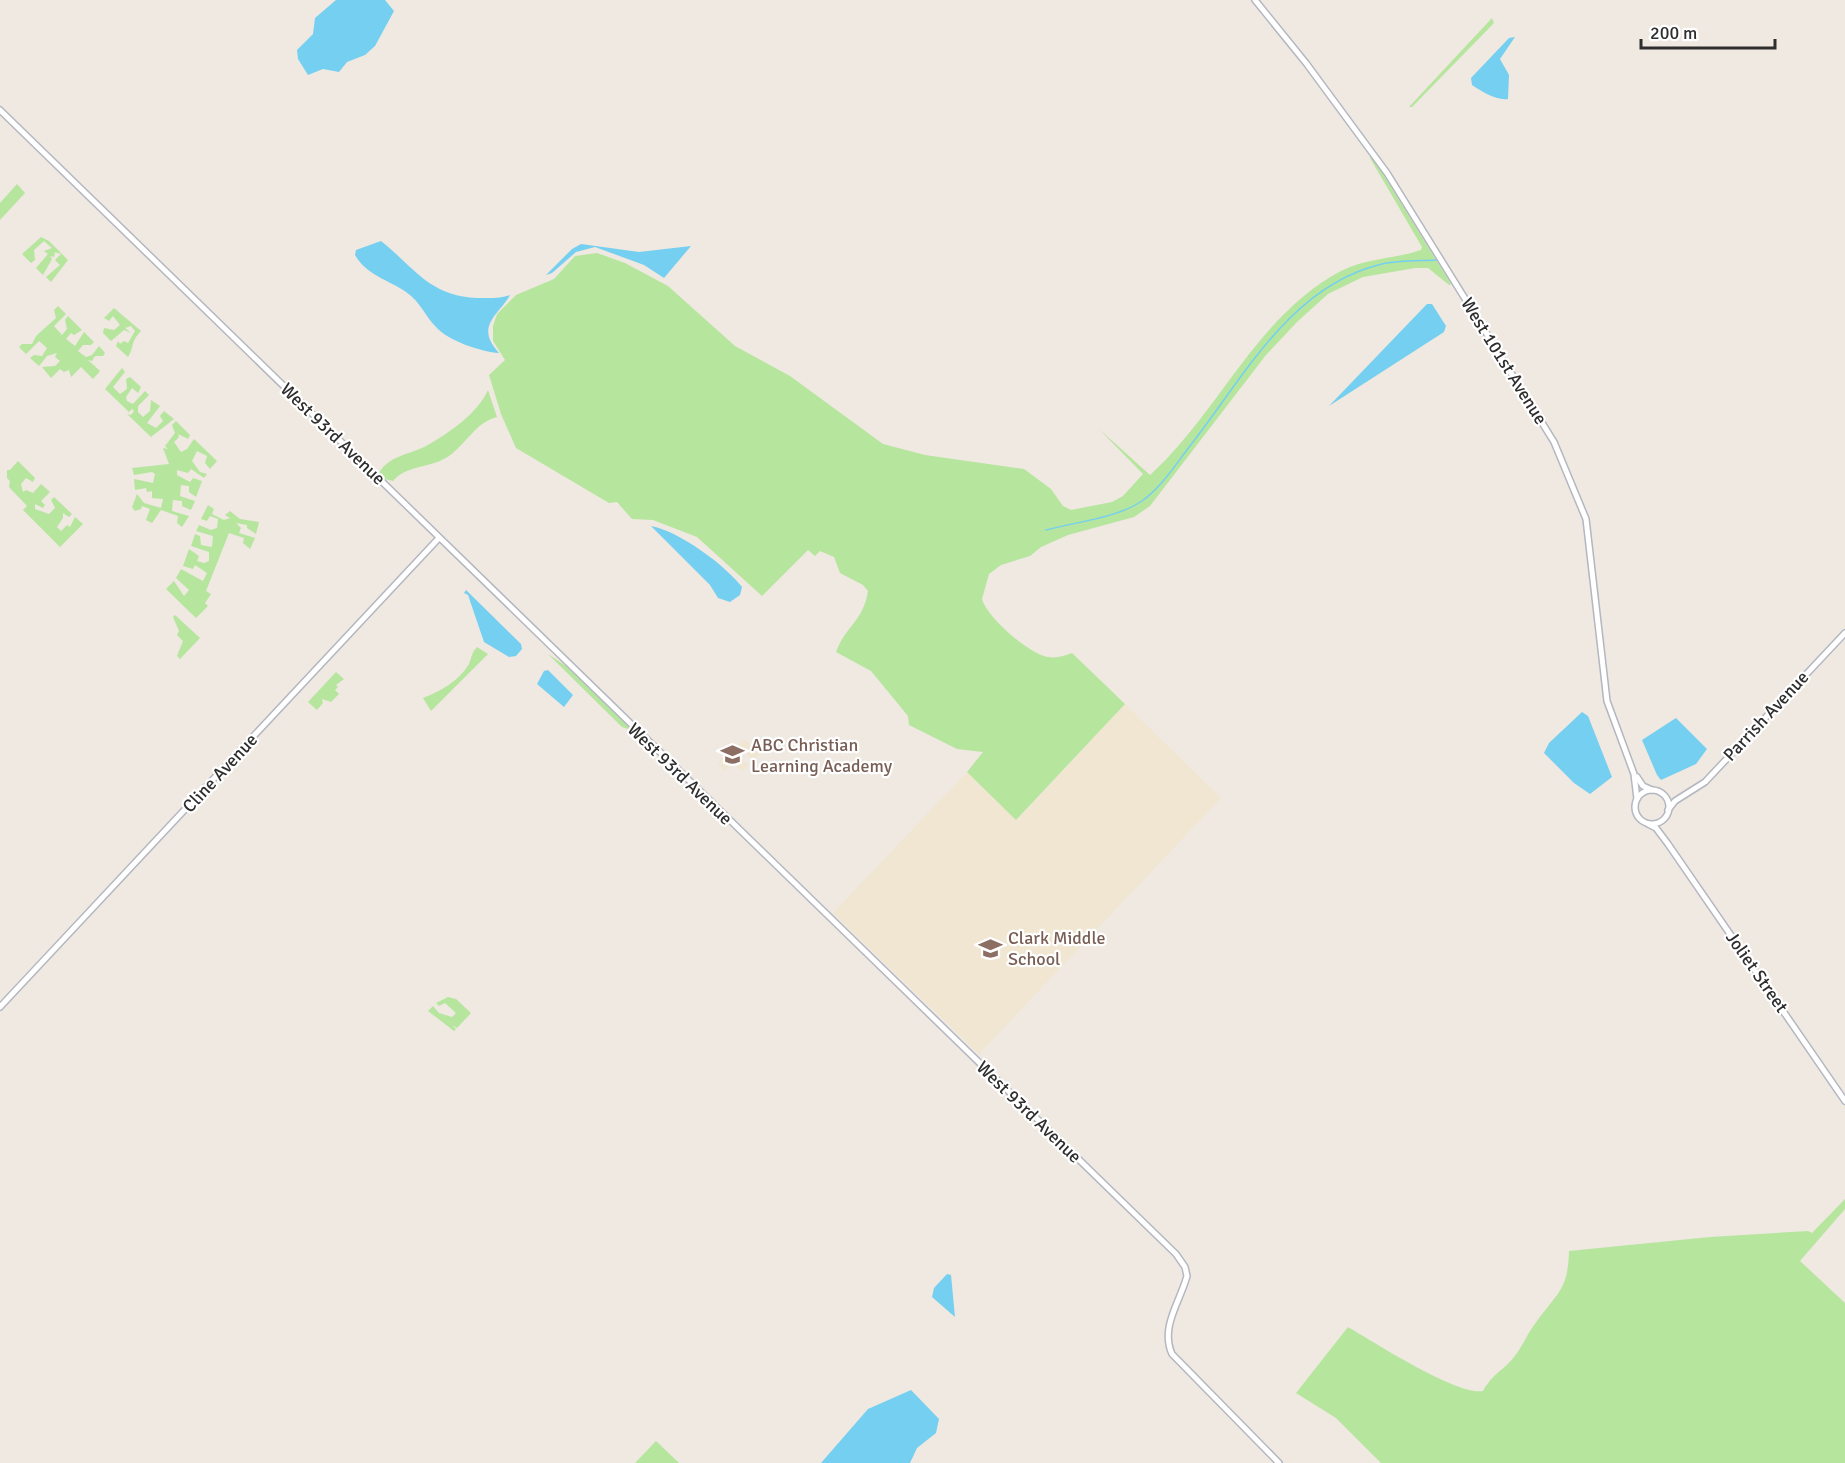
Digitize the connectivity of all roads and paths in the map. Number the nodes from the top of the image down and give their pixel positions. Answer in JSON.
{"nodes":[{"id":1,"x":1255,"y":0,"type":"edge"},
{"id":2,"x":0,"y":110,"type":"edge"},
{"id":3,"x":439,"y":538,"type":"junction"},
{"id":4,"x":1845,"y":633,"type":"edge"},
{"id":5,"x":1634,"y":774,"type":"junction"},
{"id":6,"x":1654,"y":790,"type":"junction"},
{"id":7,"x":1661,"y":793,"type":"junction"},
{"id":8,"x":1685,"y":795,"type":"junction"},
{"id":9,"x":1637,"y":799,"type":"junction"},
{"id":10,"x":1668,"y":810,"type":"junction"},
{"id":11,"x":1665,"y":818,"type":"junction"},
{"id":12,"x":1648,"y":824,"type":"junction"},
{"id":13,"x":1668,"y":844,"type":"junction"},
{"id":14,"x":0,"y":1007,"type":"edge"},
{"id":15,"x":1845,"y":1101,"type":"edge"},
{"id":16,"x":1279,"y":1463,"type":"edge"}],
"edges":[{"from":1,"to":5,"type":"street","name":"West 101st Avenue"},
{"from":2,"to":3,"type":"street","name":"West 93rd Avenue"},
{"from":3,"to":14,"type":"street","name":"Cline Avenue"},
{"from":3,"to":16,"type":"street","name":"West 93rd Avenue"},
{"from":4,"to":8,"type":"street","name":"Parrish Avenue"},
{"from":5,"to":6,"type":"street"},
{"from":5,"to":9,"type":"street","name":"West 101st Avenue"},
{"from":6,"to":7,"type":"street"},
{"from":6,"to":9,"type":"street"},
{"from":7,"to":8,"type":"street"},
{"from":7,"to":10,"type":"street"},
{"from":8,"to":10,"type":"street","name":"Parrish Avenue"},
{"from":9,"to":12,"type":"street"},
{"from":10,"to":11,"type":"street","name":"Parrish Avenue"},
{"from":11,"to":12,"type":"street"},
{"from":11,"to":13,"type":"street","name":"Joliet Street"},
{"from":12,"to":13,"type":"street","name":"Joliet Street"},
{"from":13,"to":15,"type":"street","name":"Joliet Street"}]}
